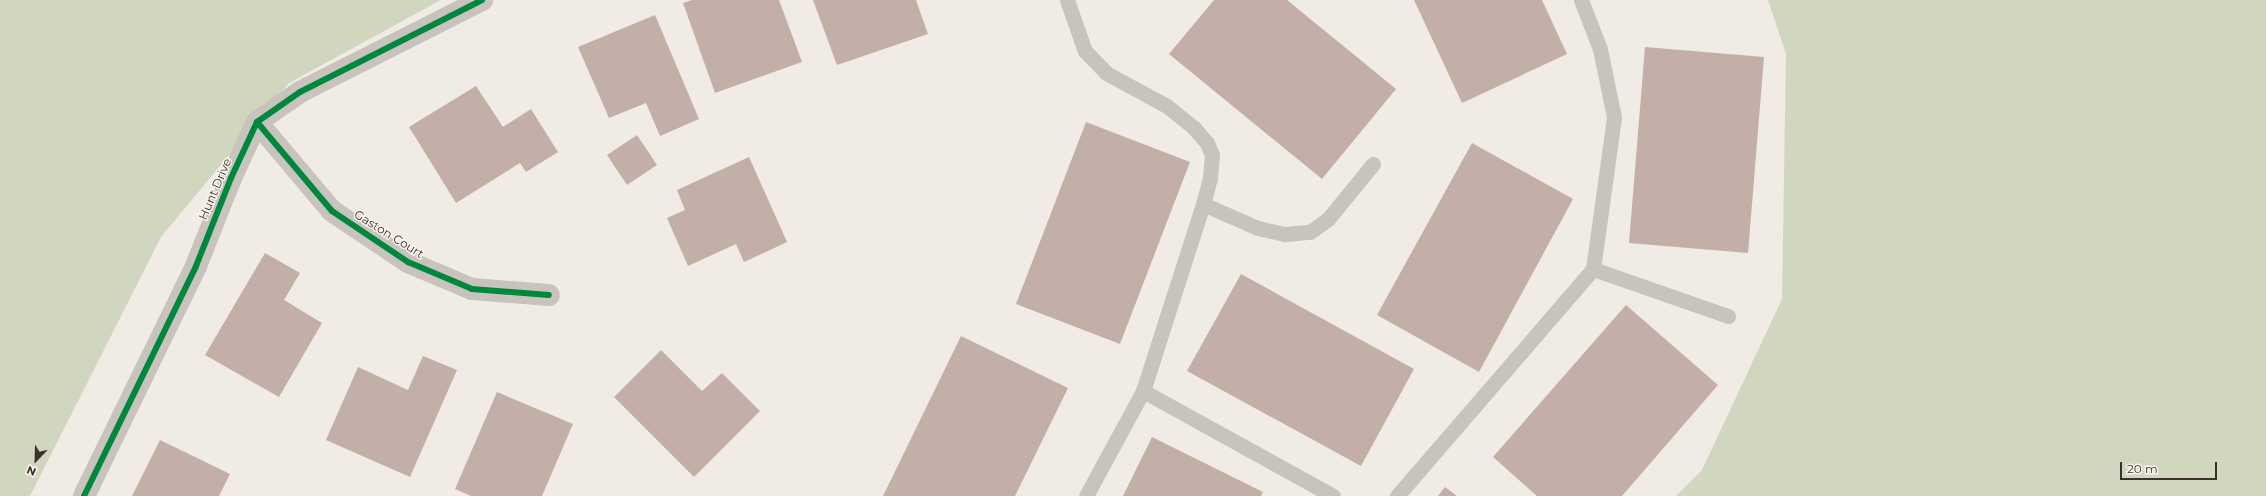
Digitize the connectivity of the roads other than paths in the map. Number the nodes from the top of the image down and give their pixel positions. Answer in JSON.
{"nodes":[{"id":1,"x":482,"y":0,"type":"edge"},
{"id":2,"x":1067,"y":0,"type":"edge"},
{"id":3,"x":1581,"y":0,"type":"edge"},
{"id":4,"x":257,"y":122,"type":"junction"},
{"id":5,"x":1372,"y":164,"type":"dead end"},
{"id":6,"x":1203,"y":204,"type":"junction"},
{"id":7,"x":1593,"y":269,"type":"junction"},
{"id":8,"x":549,"y":295,"type":"dead end"},
{"id":9,"x":1728,"y":316,"type":"dead end"},
{"id":10,"x":1143,"y":391,"type":"junction"},
{"id":11,"x":84,"y":496,"type":"edge"},
{"id":12,"x":1086,"y":496,"type":"edge"},
{"id":13,"x":1333,"y":496,"type":"edge"},
{"id":14,"x":1397,"y":496,"type":"edge"}],
"edges":[{"from":1,"to":4,"type":"street"},
{"from":2,"to":6,"type":"lane"},
{"from":3,"to":7,"type":"lane"},
{"from":4,"to":8,"type":"street","name":"Gaston Court"},
{"from":4,"to":11,"type":"street","name":"Hunt Drive"},
{"from":5,"to":6,"type":"lane"},
{"from":6,"to":10,"type":"lane"},
{"from":7,"to":9,"type":"lane"},
{"from":7,"to":14,"type":"lane"},
{"from":10,"to":12,"type":"lane"},
{"from":10,"to":13,"type":"lane"}]}
